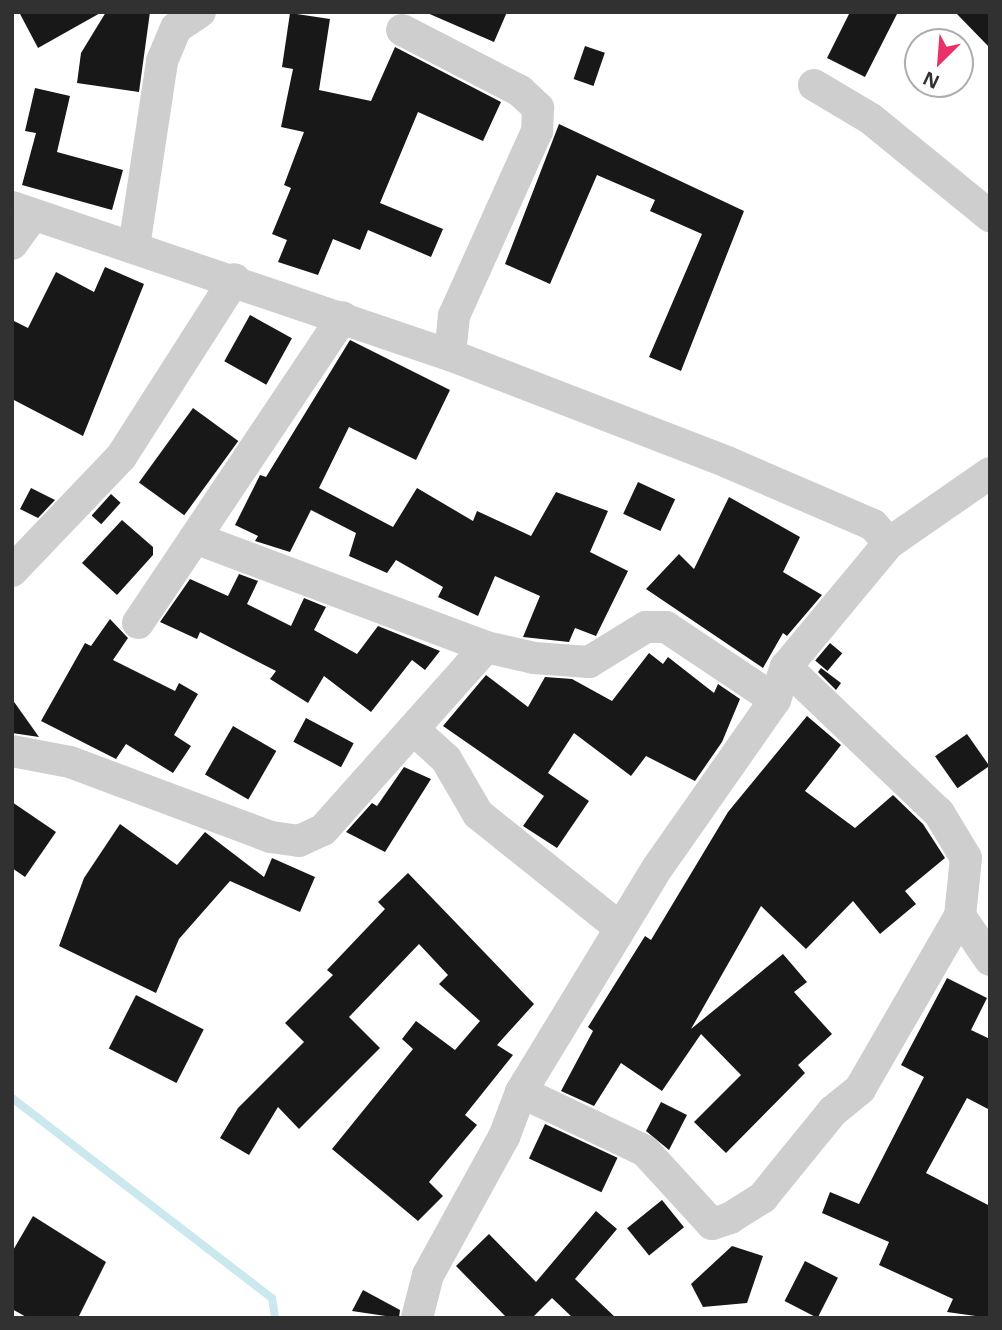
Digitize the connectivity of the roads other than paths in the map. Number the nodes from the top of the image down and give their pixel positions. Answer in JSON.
{"nodes":[{"id":1,"x":200,"y":12,"type":"edge"},
{"id":2,"x":402,"y":30,"type":"dead end"},
{"id":3,"x":814,"y":85,"type":"dead end"},
{"id":4,"x":22,"y":212,"type":"edge"},
{"id":5,"x":990,"y":216,"type":"edge"},
{"id":6,"x":12,"y":244,"type":"edge"},
{"id":7,"x":134,"y":247,"type":"junction"},
{"id":8,"x":235,"y":279,"type":"junction"},
{"id":9,"x":343,"y":317,"type":"junction"},
{"id":10,"x":450,"y":355,"type":"junction"},
{"id":11,"x":990,"y":473,"type":"edge"},
{"id":12,"x":195,"y":538,"type":"junction"},
{"id":13,"x":889,"y":543,"type":"junction"},
{"id":14,"x":12,"y":572,"type":"edge"},
{"id":15,"x":138,"y":623,"type":"dead end"},
{"id":16,"x":486,"y":647,"type":"junction"},
{"id":17,"x":786,"y":667,"type":"junction"},
{"id":18,"x":775,"y":700,"type":"junction"},
{"id":19,"x":413,"y":729,"type":"junction"},
{"id":20,"x":12,"y":751,"type":"edge"},
{"id":21,"x":960,"y":916,"type":"junction"},
{"id":22,"x":620,"y":927,"type":"junction"},
{"id":23,"x":990,"y":960,"type":"edge"},
{"id":24,"x":521,"y":1092,"type":"junction"},
{"id":25,"x":417,"y":1318,"type":"edge"}],
"edges":[{"from":1,"to":7,"type":"street"},
{"from":2,"to":10,"type":"street"},
{"from":3,"to":5,"type":"street"},
{"from":4,"to":6,"type":"street"},
{"from":4,"to":7,"type":"street"},
{"from":7,"to":8,"type":"street"},
{"from":8,"to":9,"type":"street"},
{"from":8,"to":14,"type":"street"},
{"from":9,"to":10,"type":"street"},
{"from":9,"to":12,"type":"street"},
{"from":10,"to":13,"type":"street"},
{"from":11,"to":13,"type":"street"},
{"from":12,"to":15,"type":"street"},
{"from":12,"to":16,"type":"street"},
{"from":13,"to":17,"type":"street"},
{"from":16,"to":18,"type":"street"},
{"from":16,"to":19,"type":"street"},
{"from":17,"to":18,"type":"street"},
{"from":17,"to":21,"type":"street"},
{"from":18,"to":22,"type":"street"},
{"from":19,"to":20,"type":"street"},
{"from":19,"to":22,"type":"street"},
{"from":21,"to":23,"type":"street"},
{"from":21,"to":24,"type":"street"},
{"from":22,"to":24,"type":"street"},
{"from":24,"to":25,"type":"street"}]}
